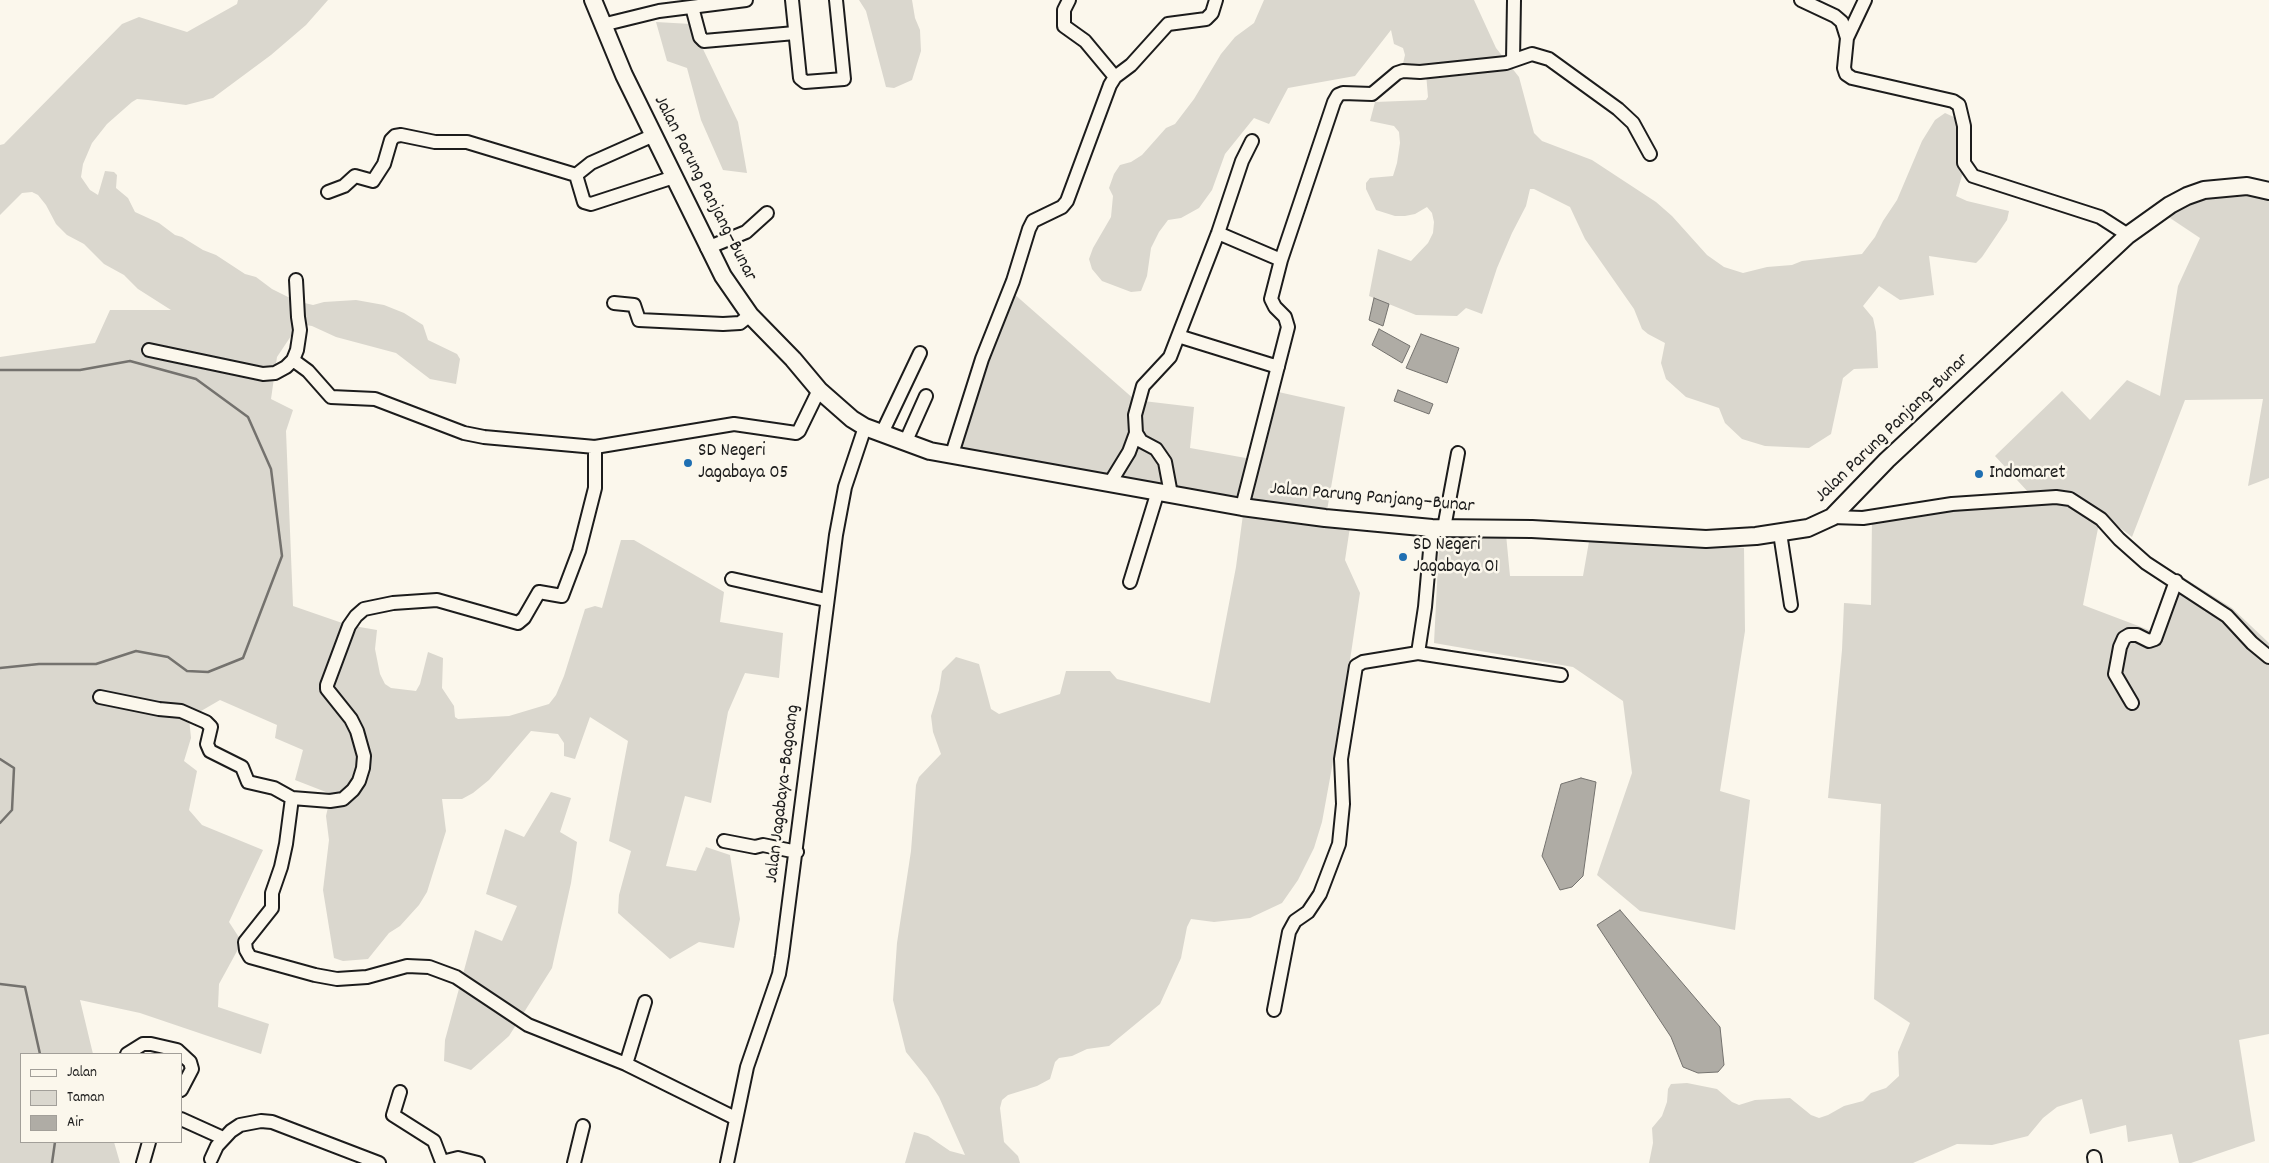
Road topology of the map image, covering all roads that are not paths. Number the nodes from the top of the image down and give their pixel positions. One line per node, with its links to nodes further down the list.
1 (593, 0): 12 (main road, Jalan Parung Panjang–Bunar)
2 (746, 0): 11 (street)
3 (792, 0): 13 (street)
4 (836, 0): 13 (street)
5 (1069, 0): 16 (street)
6 (1216, 0): 16 (street)
7 (1514, 0): 15 (street)
8 (1801, 0): 14 (street)
9 (1865, 0): 14 (street)
10 (658, 6): 11 (street); 12 (street)
11 (692, 7): 13 (street)
12 (602, 25): 17 (main road, Jalan Parung Panjang–Bunar)
13 (795, 34)
14 (1847, 38): 26 (street)
15 (1513, 60): 19 (street); 28 (street)
16 (1115, 77): 45 (street)
17 (654, 135): 20 (street); 21 (main road, Jalan Parung Panjang–Bunar)
18 (1252, 141): 25 (street)
19 (1650, 154)
20 (576, 175): 21 (street); 23 (street)
21 (674, 177): 27 (main road, Jalan Parung Panjang–Bunar)
22 (2269, 191): 26 (main road, Jalan Parung Panjang–Bunar)
23 (328, 192)
24 (767, 213): 27 (street)
25 (1218, 233): 28 (street); 32 (street)
26 (2128, 235): 49 (main road, Jalan Parung Panjang–Bunar)
27 (708, 248): 31 (main road, Jalan Parung Panjang–Bunar)
28 (1280, 260): 36 (street)
29 (296, 280): 35 (street)
30 (614, 303): 31 (street)
31 (750, 315): 37 (main road, Jalan Parung Panjang–Bunar)
32 (1178, 336): 36 (street); 41 (street)
33 (148, 350): 35 (street)
34 (920, 353): 40 (street)
35 (293, 360): 43 (street)
36 (1278, 367): 48 (street)
37 (819, 390): 39 (main road, Jalan Parung Panjang–Bunar); 43 (street)
38 (926, 396): 42 (street)
39 (865, 426): 40 (main road, Jalan Parung Panjang–Bunar); 55 (street, Jalan Jagabaya–Bagoang)
40 (882, 433): 42 (main road, Jalan Parung Panjang–Bunar)
41 (1136, 434): 46 (street); 47 (street)
42 (905, 443): 45 (main road, Jalan Parung Panjang–Bunar)
43 (596, 447): 62 (street)
44 (1458, 453): 50 (street)
45 (952, 454): 46 (main road, Jalan Parung Panjang–Bunar)
46 (1110, 483): 47 (main road, Jalan Parung Panjang–Bunar)
47 (1165, 492): 48 (main road, Jalan Parung Panjang–Bunar); 54 (street)
48 (1242, 507): 50 (main road, Jalan Parung Panjang–Bunar)
49 (1832, 517): 51 (main road, Jalan Parung Panjang–Bunar); 53 (street)
50 (1438, 528): 51 (main road, Jalan Parung Panjang–Bunar); 57 (street)
51 (1780, 533): 56 (street)
52 (732, 579): 55 (street)
53 (2176, 581): 58 (street); 61 (street)
54 (1130, 582)
55 (826, 600): 64 (street, Jalan Jagabaya–Bagoang)
56 (1791, 605)
57 (1418, 653): 59 (street); 66 (street)
58 (2269, 657)
59 (1561, 675)
60 (100, 697): 62 (street)
61 (2132, 704)
62 (292, 798): 70 (street)
63 (724, 842): 64 (street)
64 (797, 852): 74 (street, Jalan Jagabaya–Bagoang)
65 (645, 1002): 70 (street)
66 (1274, 1010)
67 (129, 1053): 68 (street)
68 (180, 1053)
69 (182, 1055): 71 (street)
70 (626, 1064): 74 (street)
71 (182, 1088)
72 (400, 1092): 79 (street)
73 (182, 1118): 76 (street)
74 (735, 1118): 84 (street, Jalan Jagabaya–Bagoang)
75 (583, 1126): 83 (street)
76 (223, 1138): 78 (street); 81 (street)
77 (149, 1143): 80 (street)
78 (211, 1159)
79 (441, 1162): 82 (street)
80 (144, 1163)
81 (379, 1163)
82 (478, 1163)
83 (574, 1163)
84 (727, 1163)

